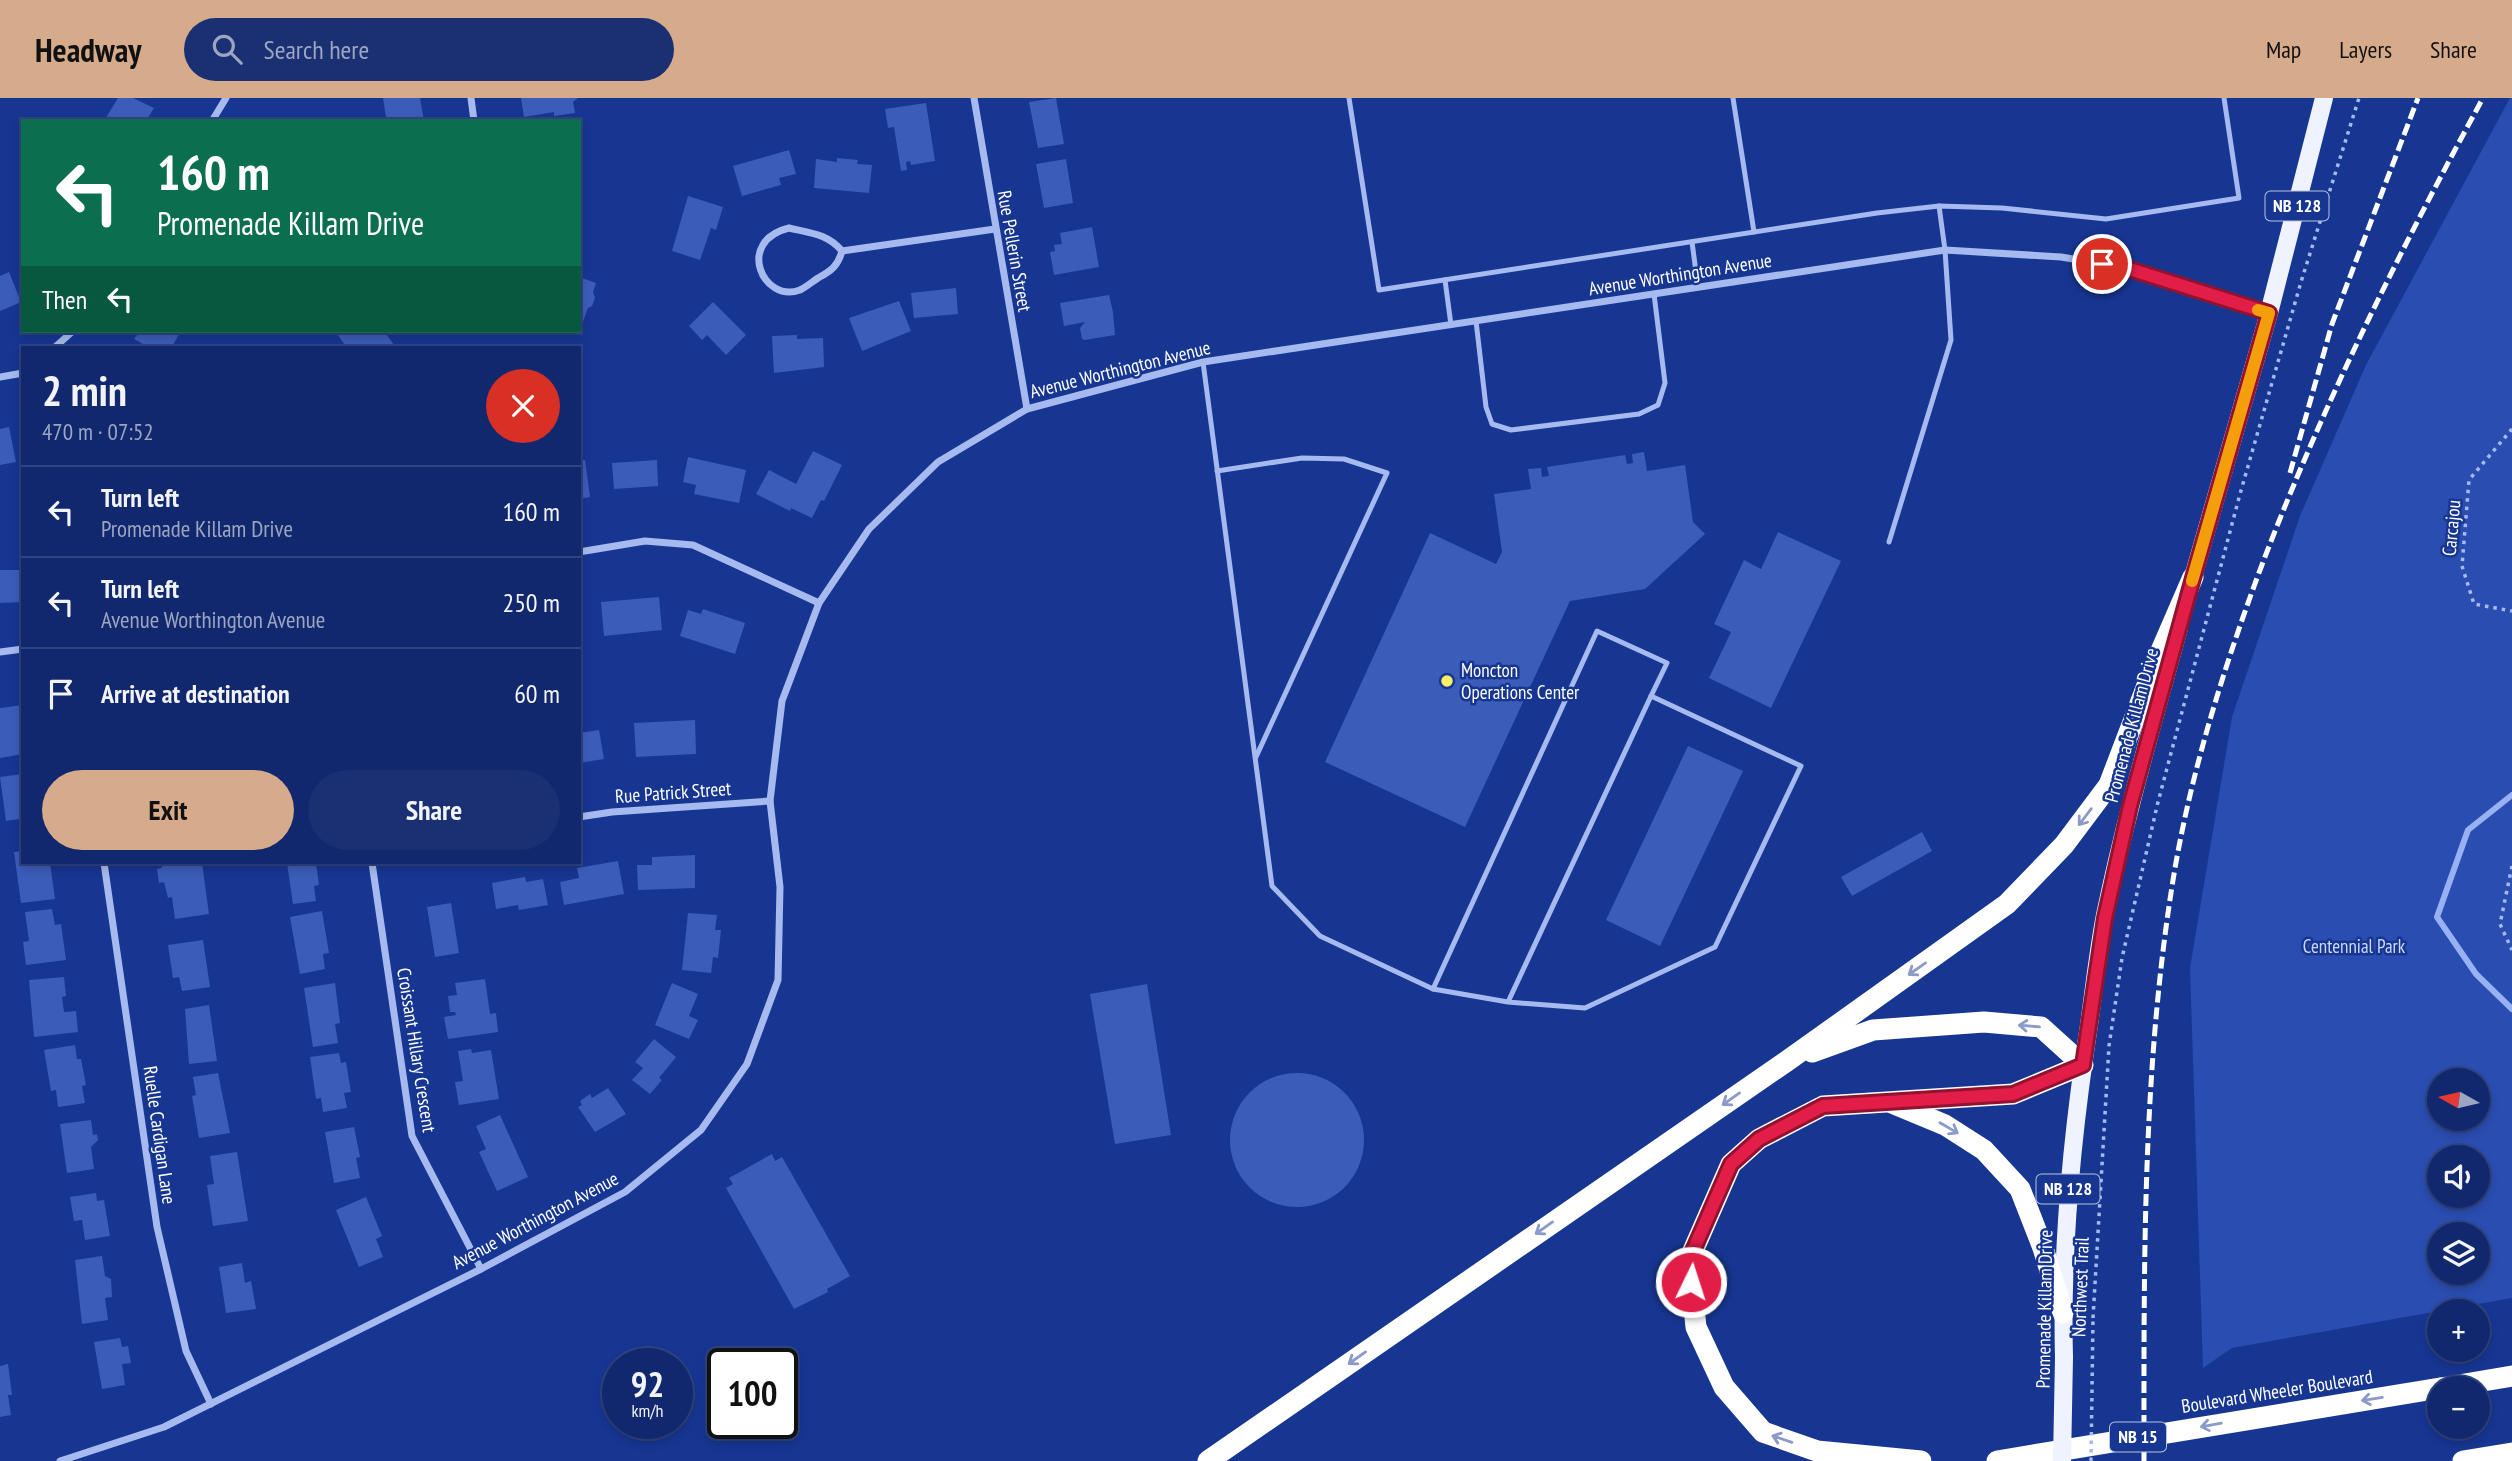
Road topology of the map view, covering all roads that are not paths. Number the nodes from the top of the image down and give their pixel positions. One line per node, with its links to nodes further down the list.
1 (226, 98): 8 (street)
2 (471, 98): 9 (street)
3 (974, 98): 11 (street, Rue Pellerin Street)
4 (1349, 98): 16 (lane)
5 (1733, 98): 12 (lane)
6 (2224, 98): 10 (lane)
7 (2324, 98): 19 (main road, Promenade Killam Drive / NB 128)
8 (213, 119)
9 (474, 119)
10 (1939, 206): 12 (lane); 14 (lane)
11 (995, 229): 15 (street); 27 (street, Rue Pellerin Street)
12 (1754, 232): 13 (lane)
13 (1692, 242): 16 (lane); 17 (lane)
14 (1945, 250): 17 (street, Avenue Worthington Avenue); 19 (street, Avenue Worthington Avenue); 29 (lane)
15 (842, 251): 15 (street)
16 (1445, 280): 21 (lane)
17 (1698, 287): 18 (street, Avenue Worthington Avenue)
18 (1654, 294): 20 (street, Avenue Worthington Avenue); 20 (lane)
19 (2269, 313): 31 (main road, Promenade Killam Drive / NB 128)
20 (1476, 321): 21 (street, Avenue Worthington Avenue)
21 (1451, 325): 24 (street, Avenue Worthington Avenue)
22 (71, 333): 23 (street)
23 (56, 346)
24 (1203, 362): 27 (street, Avenue Worthington Avenue); 28 (lane)
25 (21, 373): 26 (street)
26 (0, 377)
27 (1027, 409): 32 (street, Avenue Worthington Avenue)
28 (1217, 471): 36 (lane); 36 (lane)
29 (1889, 542)
30 (581, 552): 32 (street)
31 (2193, 578): 43 (highway, one-way to 43); 44 (main road, Promenade Killam Drive / NB 128)
32 (819, 603): 37 (street, Avenue Worthington Avenue)
33 (21, 649): 34 (street)
34 (0, 652)
35 (1651, 696): 41 (lane); 42 (lane); 42 (lane)
36 (1255, 760): 41 (lane)
37 (770, 800): 38 (street, Rue Patrick Street); 46 (street, Avenue Worthington Avenue)
38 (581, 817)
39 (104, 864): 51 (street, Ruelle Cardigan Lane)
40 (372, 864): 46 (street, Croissant Hillary Crescent)
41 (1433, 989): 42 (lane)
42 (1507, 1002)
43 (1787, 1061): 44 (highway, one-way to 43); 54 (highway, one-way to 54)
44 (2083, 1065): 45 (highway); 47 (main road, Promenade Killam Drive / NB 128)
45 (1886, 1101): 47 (highway, one-way to 47); 55 (highway, one-way to 45)
46 (481, 1269): 51 (street, Avenue Worthington Avenue)
47 (2063, 1313): 57 (main road, Promenade Killam Drive / NB 128, bridge)
48 (2512, 1376): 49 (highway, Boulevard Wheeler Boulevard / NB 15)
49 (2490, 1380)
50 (2427, 1390): 56 (highway, Boulevard Wheeler Boulevard / NB 15, one-way to 56)
51 (211, 1404): 53 (street, Avenue Worthington Avenue)
52 (2512, 1453): 58 (highway)
53 (60, 1461)
54 (1208, 1461)
55 (1922, 1461)
56 (1997, 1461)
57 (2062, 1461)
58 (2463, 1461)

